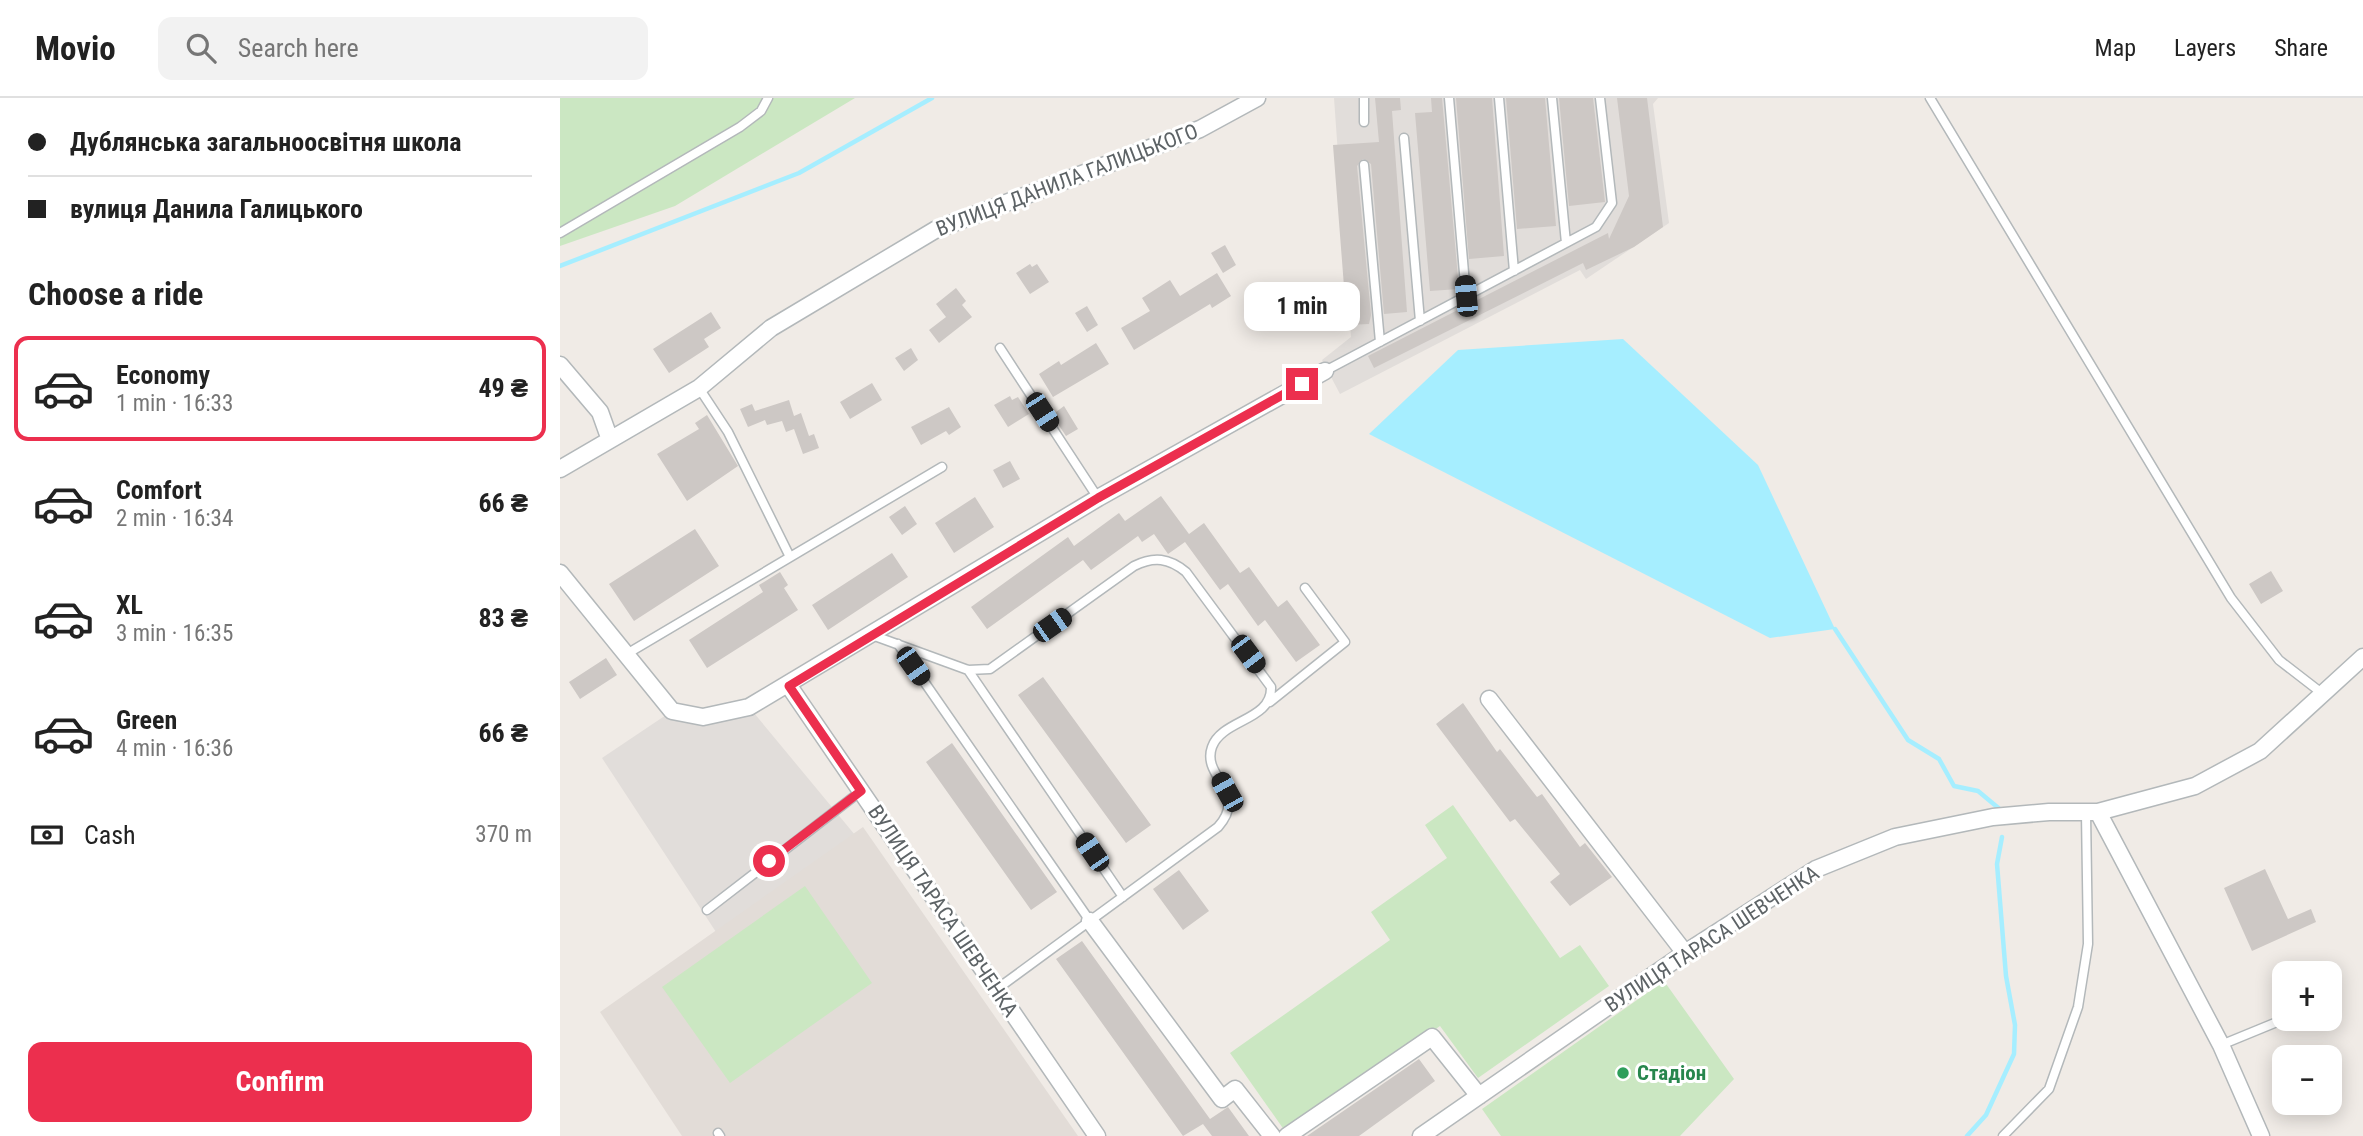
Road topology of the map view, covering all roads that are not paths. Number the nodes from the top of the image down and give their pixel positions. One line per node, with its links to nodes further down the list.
1 (768, 98): 12 (lane)
2 (1257, 98): 21 (street, ВУЛИЦЯ ДАНИЛА ГАЛИЦЬКОГО)
3 (1364, 98): 9 (lane)
4 (1450, 98): 15 (lane)
5 (1499, 98): 14 (lane)
6 (1552, 98): 13 (lane)
7 (1600, 98): 13 (lane)
8 (1930, 98): 35 (lane)
9 (1364, 122)
10 (1404, 138): 16 (lane)
11 (1364, 165): 17 (lane)
12 (560, 233)
13 (1566, 243): 14 (lane)
14 (1514, 271): 15 (lane)
15 (1466, 296): 16 (lane)
16 (1420, 321): 17 (lane)
17 (1380, 342): 20 (lane)
18 (1000, 348): 25 (lane)
19 (560, 365): 22 (street)
20 (1325, 371): 25 (street)
21 (699, 388): 22 (street, ВУЛИЦЯ ДАНИЛА ГАЛИЦЬКОГО); 26 (lane)
22 (610, 440): 24 (street, ВУЛИЦЯ ДАНИЛА ГАЛИЦЬКОГО)
23 (942, 467): 26 (lane)
24 (560, 468)
25 (1098, 498): 29 (street)
26 (790, 557): 31 (lane)
27 (560, 573): 31 (street)
28 (1305, 588): 37 (lane)
29 (872, 635): 30 (lane); 34 (street)
30 (898, 644): 33 (lane); 42 (lane)
31 (625, 654): 34 (street)
32 (2363, 657): 35 (street, ВУЛИЦЯ ТАРАСА ШЕВЧЕНКА)
33 (968, 670): 37 (lane); 40 (lane)
34 (789, 686): 38 (street, ВУЛИЦЯ ТАРАСА ШЕВЧЕНКА)
35 (2323, 694): 39 (street, ВУЛИЦЯ ТАРАСА ШЕВЧЕНКА)
36 (1489, 699): 43 (street)
37 (1265, 706): 40 (lane)
38 (861, 791): 41 (lane); 44 (street, ВУЛИЦЯ ТАРАСА ШЕВЧЕНКА)
39 (2092, 813): 43 (street, ВУЛИЦЯ ТАРАСА ШЕВЧЕНКА); 46 (street); 52 (lane)
40 (1123, 897): 42 (lane)
41 (707, 910)
42 (1090, 921): 44 (lane); 49 (street)
43 (1685, 953): 47 (street, ВУЛИЦЯ ТАРАСА ШЕВЧЕНКА)
44 (997, 989): 48 (street, ВУЛИЦЯ ТАРАСА ШЕВЧЕНКА)
45 (2272, 1023): 46 (lane)
46 (2221, 1045): 53 (street)
47 (1479, 1096): 50 (street); 51 (street, ВУЛИЦЯ ТАРАСА ШЕВЧЕНКА)
48 (1097, 1136)
49 (1272, 1136)
50 (1287, 1136)
51 (1421, 1136)
52 (2003, 1136)
53 (2261, 1136)

